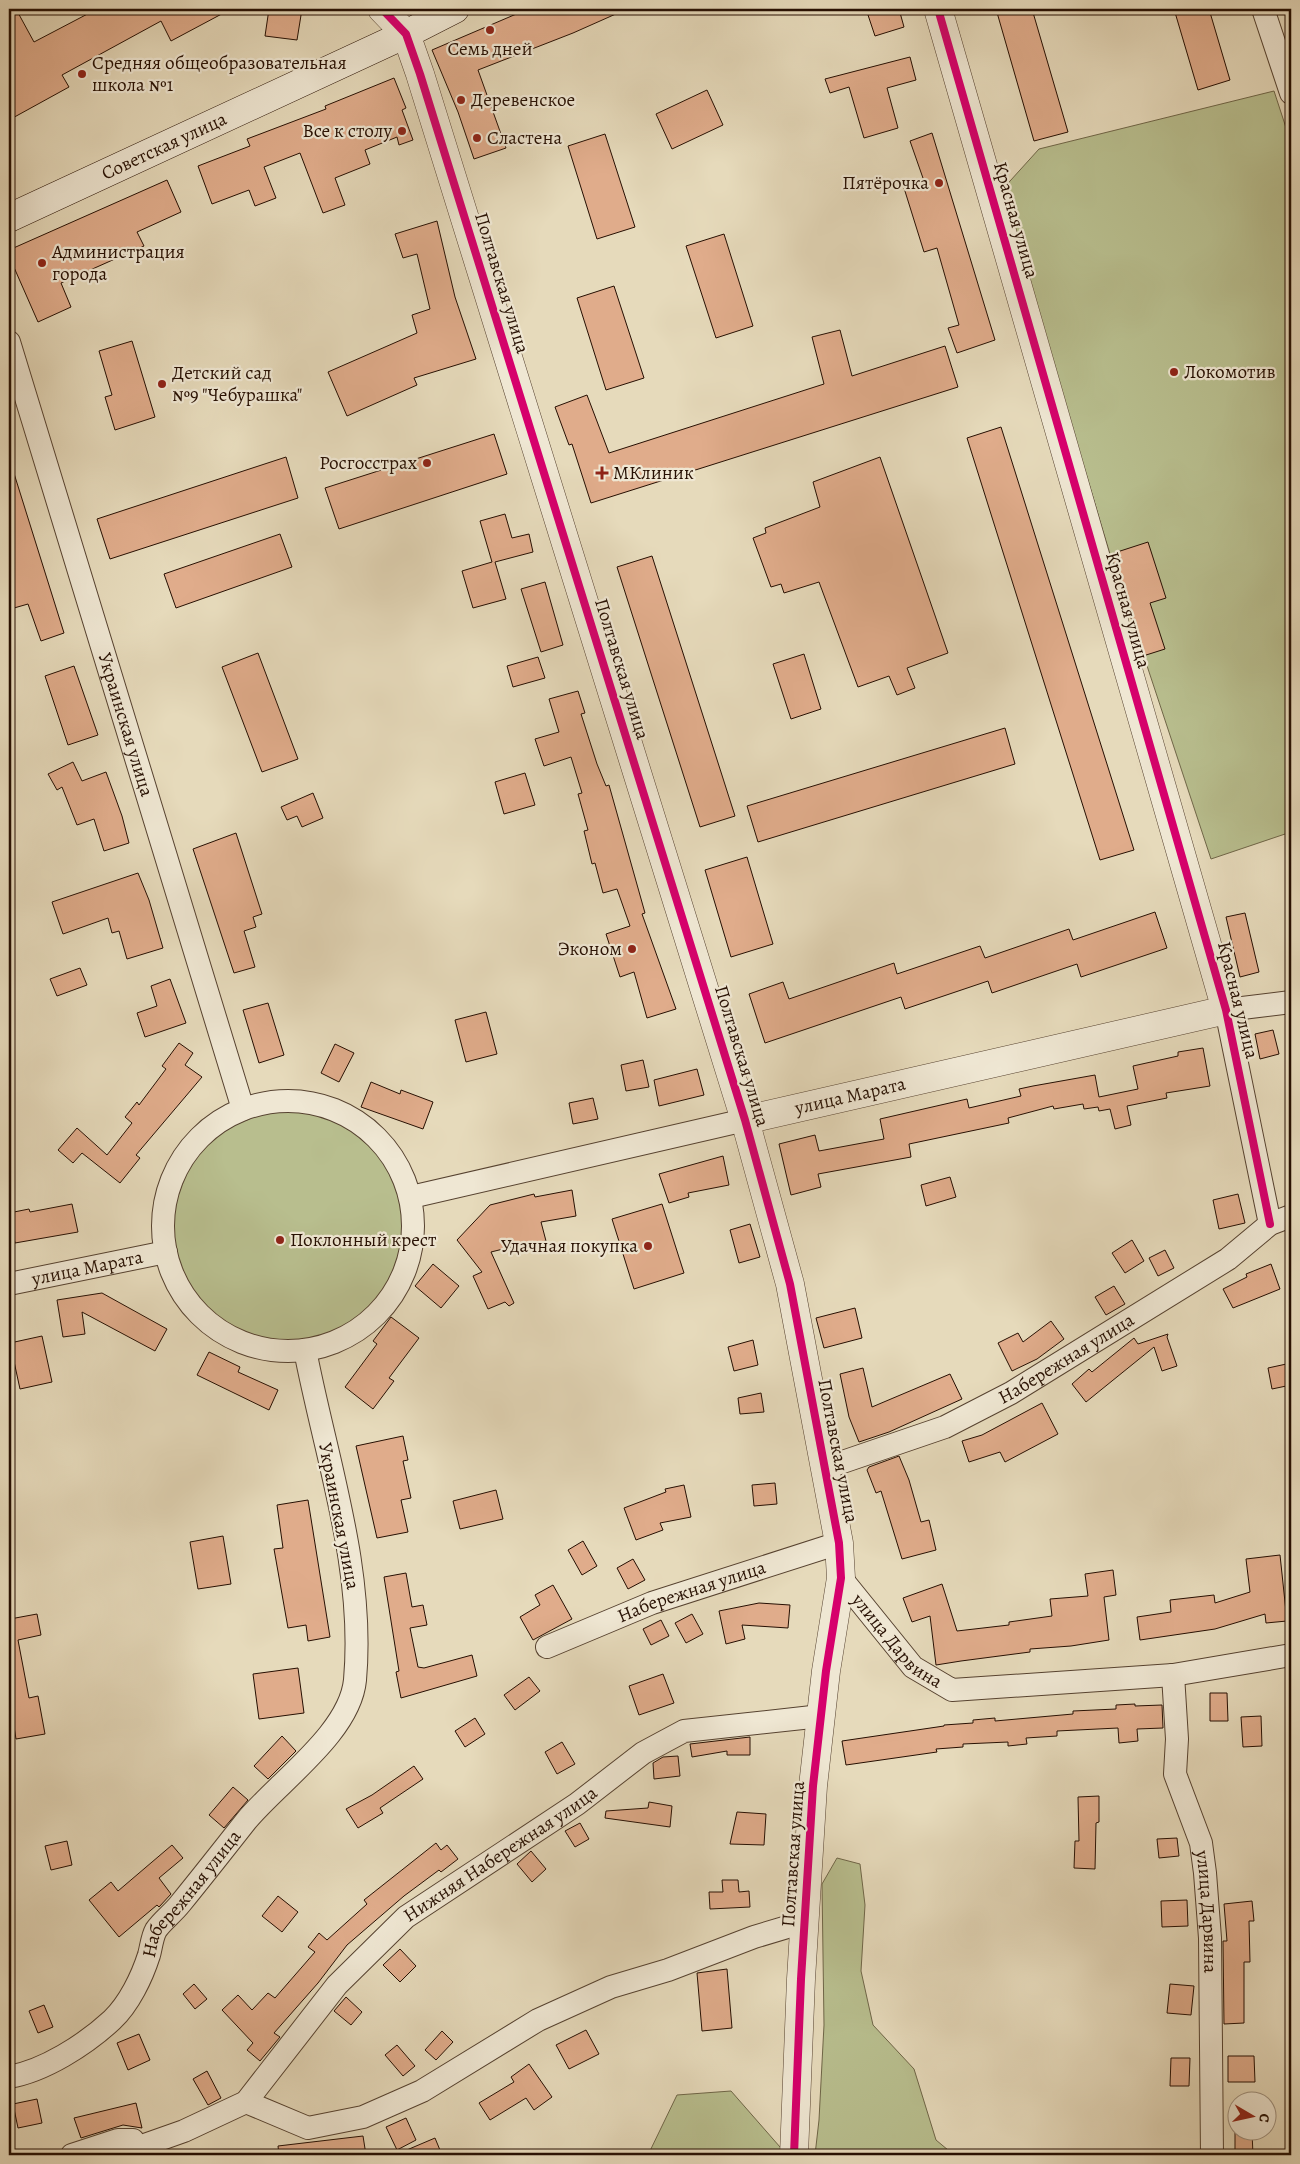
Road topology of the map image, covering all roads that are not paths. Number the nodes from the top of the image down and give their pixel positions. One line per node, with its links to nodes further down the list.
1 (382, 9): 5 (street, Полтавская улица)
2 (455, 9): 5 (street, Советская улица)
3 (938, 9): 10 (street, Красная улица)
4 (1263, 9): 6 (street)
5 (406, 34): 7 (street, Советская улица); 12 (street, Полтавская улица)
6 (1291, 92)
7 (9, 218)
8 (9, 342): 11 (street, Украинская улица)
9 (1291, 1002): 10 (street, улица Марата)
10 (1226, 1010): 12 (street, улица Марата); 15 (street, Красная улица)
11 (243, 1108): 13 (street, улица Марата); 16 (street, улица Марата)
12 (745, 1120): 13 (street, улица Марата); 19 (street, Полтавская улица)
13 (411, 1197): 18 (street, улица Марата)
14 (1291, 1216): 15 (street, Набережная улица)
15 (1270, 1224): 19 (street, Набережная улица)
16 (166, 1252): 17 (street, улица Марата); 18 (street, улица Марата)
17 (9, 1284)
18 (305, 1350): 25 (street, Украинская улица)
19 (825, 1468): 20 (street, Полтавская улица)
20 (839, 1543): 21 (street, Полтавская улица); 22 (street, Набережная улица)
21 (841, 1578): 24 (street, улица Дарвина); 26 (street, Полтавская улица)
22 (547, 1647)
23 (1291, 1655): 24 (street, улица Дарвина)
24 (1173, 1675): 34 (street, улица Дарвина)
25 (354, 1682): 28 (street, Набережная улица)
26 (821, 1716): 27 (street, Полтавская улица); 29 (street, Нижняя Набережная улица)
27 (804, 1922): 29 (street); 33 (street, Полтавская улица)
28 (9, 2077)
29 (246, 2102): 30 (street, Нижняя Набережная улица)
30 (159, 2140): 31 (street, Нижняя Набережная улица); 32 (street, Нижняя Набережная улица)
31 (72, 2155)
32 (116, 2155)
33 (794, 2155)
34 (1212, 2155)

